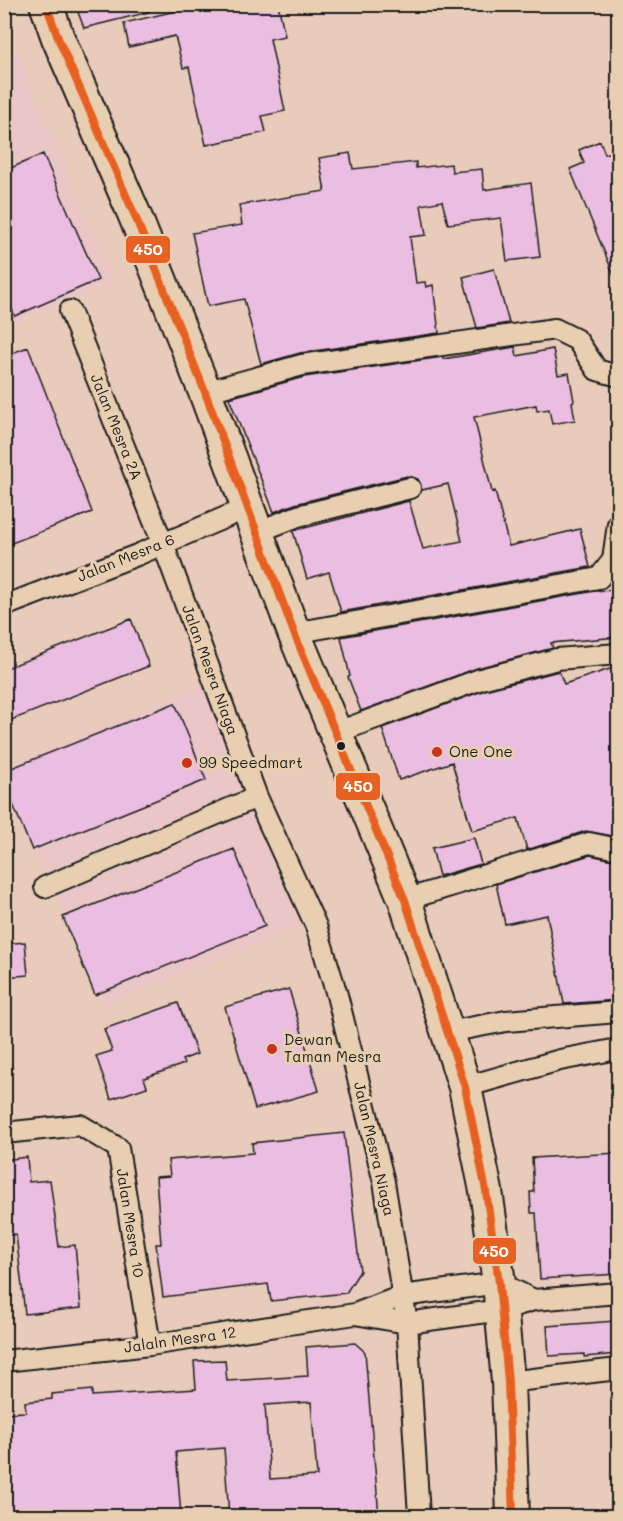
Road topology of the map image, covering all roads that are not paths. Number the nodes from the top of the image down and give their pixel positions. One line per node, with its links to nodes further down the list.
1 (46, 4): 4 (main road)
2 (70, 311): 8 (street, Jalan Mesra 2A)
3 (618, 376): 4 (street)
4 (205, 392): 6 (main road)
5 (410, 488): 6 (street, Jalan Mesra 6)
6 (252, 520): 8 (street, Jalan Mesra 6); 10 (main road)
7 (618, 524): 10 (street)
8 (163, 544): 9 (street, Jalan Mesra 6); 13 (street, Jalan Mesra Niaga)
9 (4, 606)
10 (294, 633): 12 (main road)
11 (618, 654): 12 (street)
12 (335, 733): 16 (main road)
13 (257, 797): 15 (street); 23 (street, Jalan Mesra Niaga)
14 (618, 849): 16 (street)
15 (45, 887)
16 (405, 900): 18 (main road)
17 (618, 1012): 18 (street)
18 (447, 1032): 20 (main road)
19 (618, 1049): 20 (street)
20 (465, 1087): 24 (main road)
21 (4, 1133): 27 (street, Jalan Mesra 10)
22 (618, 1293): 24 (street)
23 (402, 1296): 24 (street); 25 (street); 26 (street, Jalan Mesra Niaga)
24 (500, 1297): 26 (street); 30 (main road)
25 (355, 1314): 26 (street); 27 (street, Jalaln Mesra 12)
26 (406, 1323): 31 (street, Jalan Mesra Niaga)
27 (150, 1345): 28 (street, Jalaln Mesra 12)
28 (4, 1361)
29 (618, 1369): 30 (street)
30 (508, 1382): 32 (main road)
31 (419, 1516)
32 (513, 1516)

